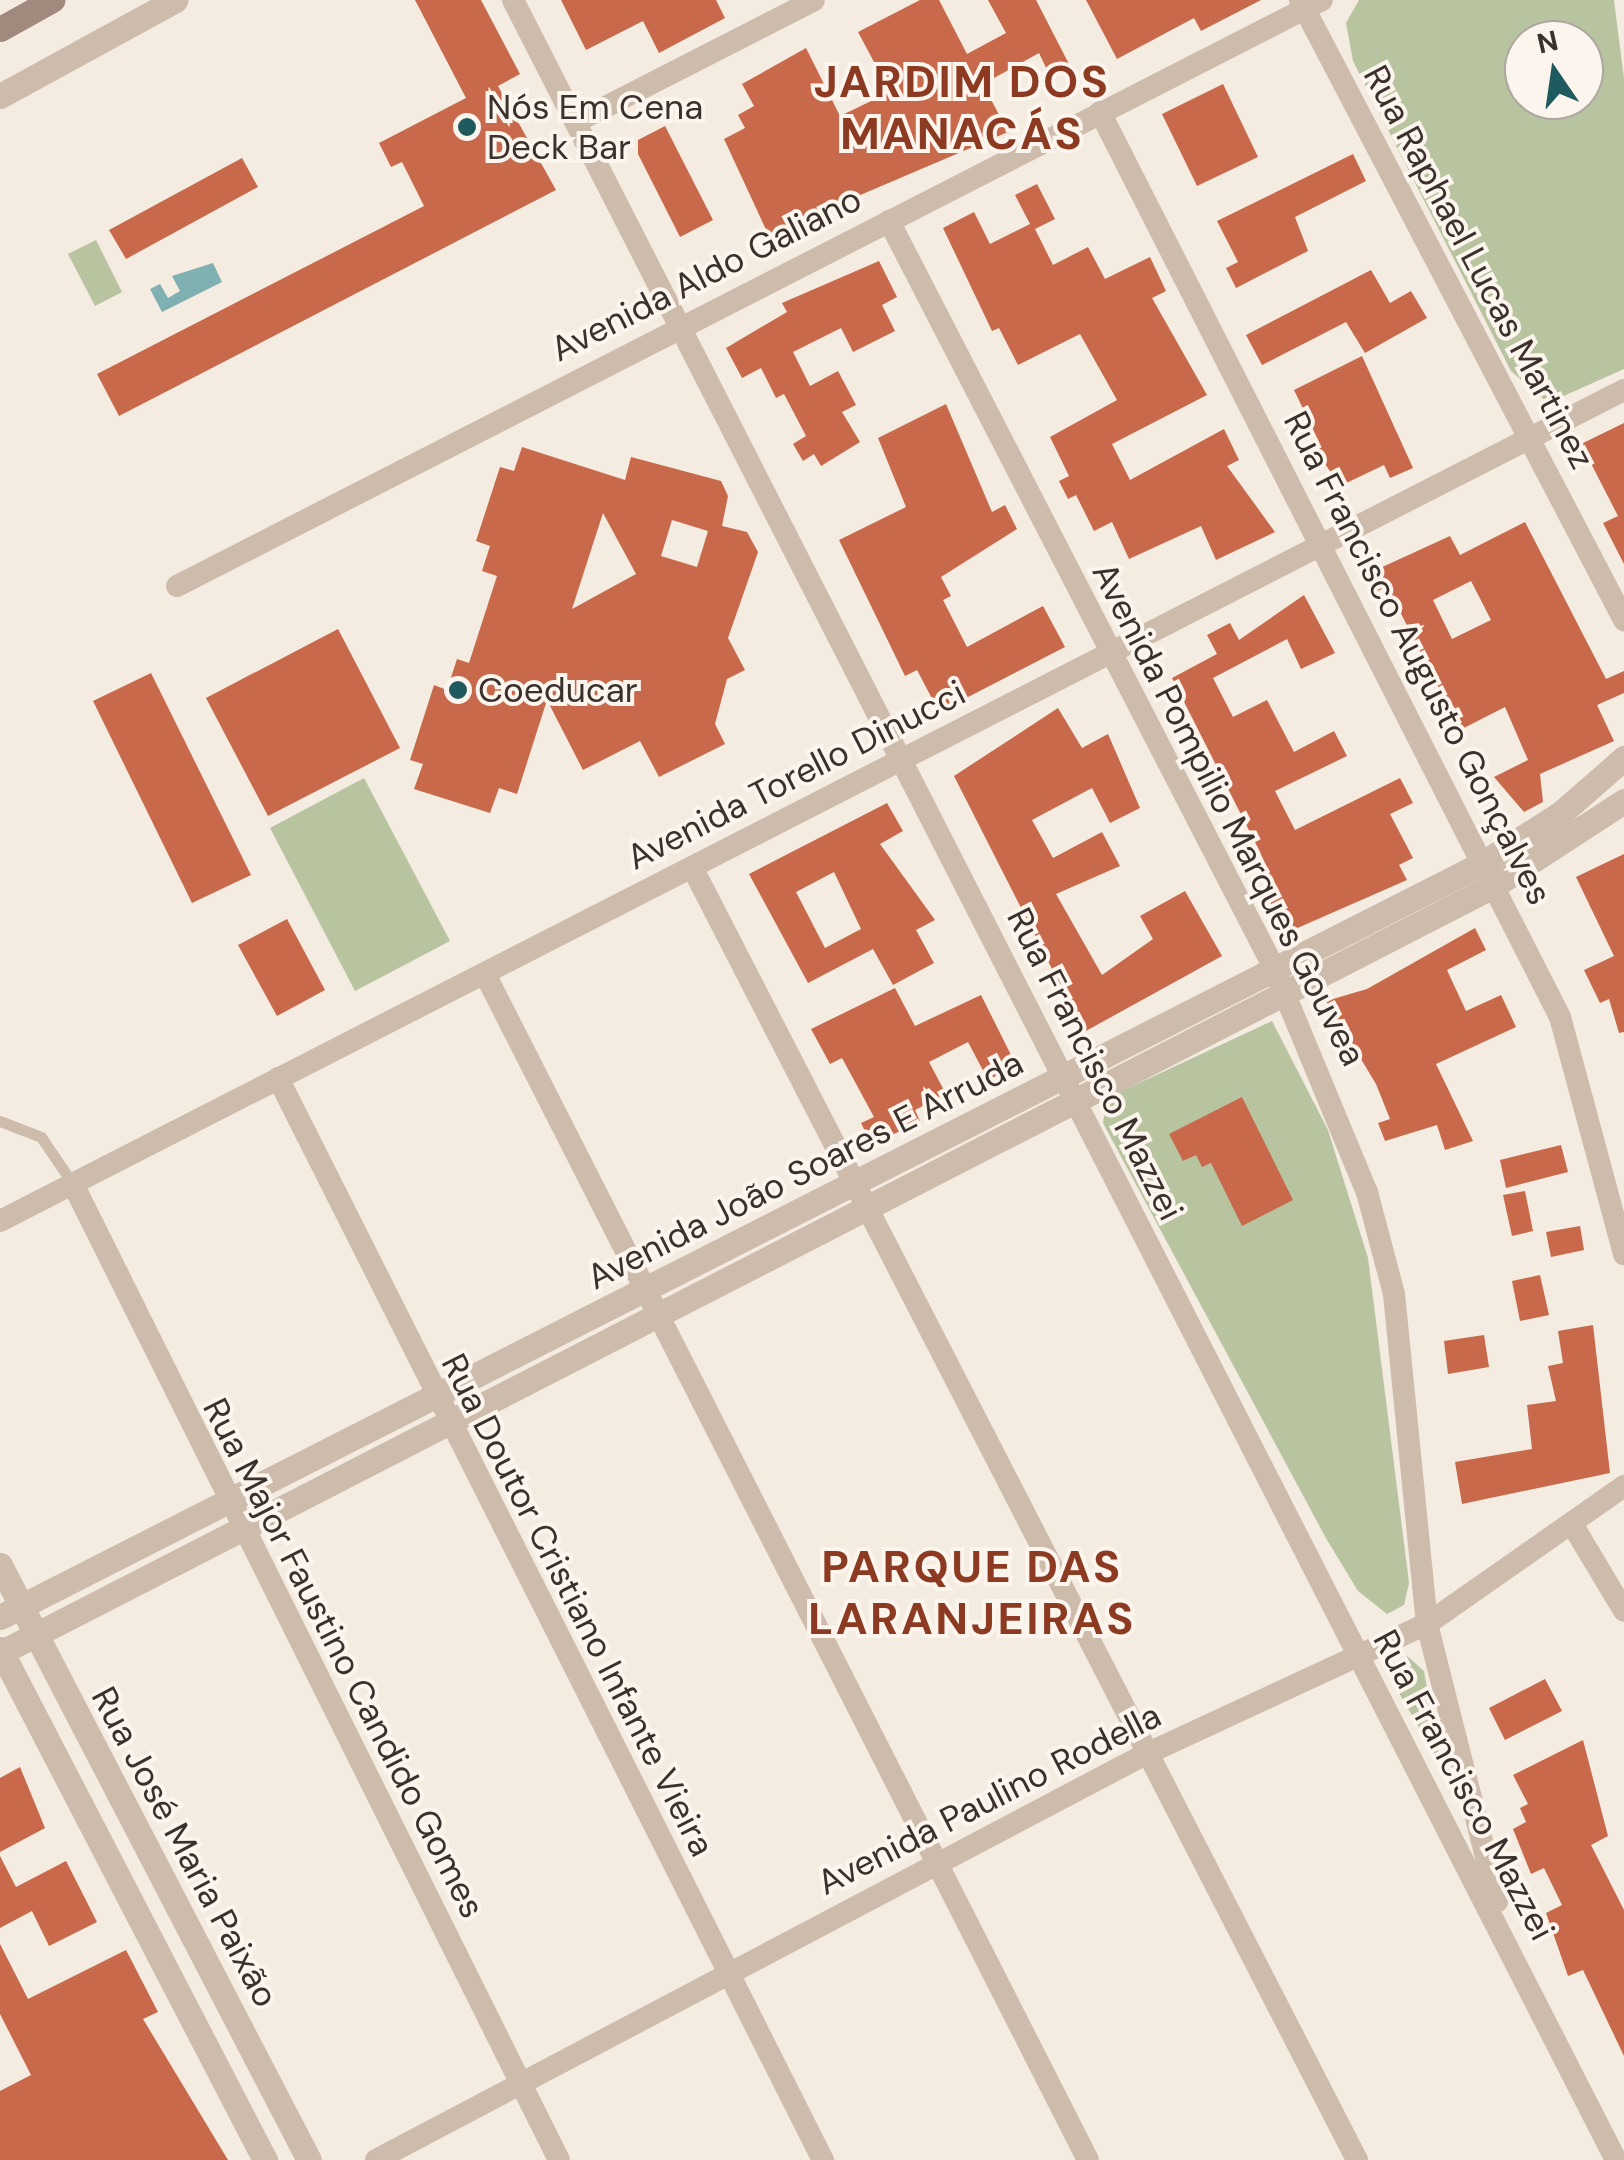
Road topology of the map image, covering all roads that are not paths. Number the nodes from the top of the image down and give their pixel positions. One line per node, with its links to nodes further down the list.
1 (52, 0): 6 (main road)
2 (176, 0): 7 (street)
3 (512, 0): 9 (street, Rua Francisco Mazzei)
4 (814, 0): 9 (street)
5 (1309, 3): 8 (street, Avenida Aldo Galiano); 13 (street, Rua Raphael Lucas Martinez)
6 (0, 29)
7 (0, 96)
8 (1100, 112): 10 (street, Avenida Aldo Galiano); 14 (street, Rua Francisco Augusto Gonçalves)
9 (576, 122): 11 (street, Rua Francisco Mazzei)
10 (890, 220): 11 (street, Avenida Aldo Galiano); 17 (street, Avenida Pompilio Marques Gouvea)
11 (680, 326): 15 (street, Avenida Aldo Galiano); 19 (street, Rua Francisco Mazzei)
12 (1624, 390): 13 (street, Avenida Torello Dinucci)
13 (1529, 438): 14 (street, Avenida Torello Dinucci); 16 (street, Rua Raphael Lucas Martinez)
14 (1322, 546): 17 (street, Avenida Torello Dinucci); 22 (street, Rua Francisco Augusto Gonçalves)
15 (177, 586)
16 (1624, 620)
17 (1110, 653): 19 (street, Avenida Torello Dinucci); 23 (street, Avenida Pompilio Marques Gouvea)
18 (1624, 758): 22 (street, Avenida João Soares E Arruda)
19 (901, 762): 21 (street, Avenida Torello Dinucci); 27 (street, Rua Francisco Mazzei)
20 (1624, 801): 22 (street, Avenida João Soares E Arruda)
21 (692, 867): 24 (street, Avenida Torello Dinucci); 30 (street)
22 (1489, 874): 23 (street, Avenida João Soares E Arruda); 25 (street, Avenida João Soares E Arruda); 33 (street, Rua Francisco Augusto Gonçalves)
23 (1274, 968): 25 (street, Avenida Pompilio Marques Gouvea); 27 (street, Avenida João Soares E Arruda)
24 (486, 974): 26 (street, Avenida Torello Dinucci); 34 (street)
25 (1286, 993): 27 (street, Avenida João Soares E Arruda); 45 (street, Avenida Pompilio Marques Gouvea)
26 (278, 1078): 29 (street, Avenida Torello Dinucci); 36 (street, Rua Doutor Cristiano Infante Vieira)
27 (1069, 1090): 30 (street, Avenida João Soares E Arruda); 31 (street, Avenida João Soares E Arruda); 48 (street, Rua Francisco Mazzei)
28 (0, 1122): 29 (lane)
29 (73, 1184): 32 (street, Avenida Torello Dinucci); 39 (street, Rua Major Faustino Candido Gomes)
30 (856, 1184): 31 (street); 34 (street, Avenida João Soares E Arruda)
31 (869, 1209): 35 (street, Avenida João Soares E Arruda); 49 (street)
32 (0, 1221)
33 (1624, 1255)
34 (642, 1292): 35 (street); 36 (street, Avenida João Soares E Arruda)
35 (657, 1319): 37 (street, Avenida João Soares E Arruda); 50 (street)
36 (436, 1400): 37 (street, Rua Doutor Cristiano Infante Vieira); 39 (street, Avenida João Soares E Arruda)
37 (450, 1425): 41 (street, Avenida João Soares E Arruda); 52 (street, Rua Doutor Cristiano Infante Vieira)
38 (1624, 1486): 40 (street, Avenida Paulino Rodella)
39 (226, 1507): 41 (street, Rua Major Faustino Candido Gomes); 44 (street, Avenida João Soares E Arruda)
40 (1572, 1524): 43 (street); 45 (street, Avenida Paulino Rodella)
41 (240, 1534): 46 (street, Avenida João Soares E Arruda); 53 (street, Rua Major Faustino Candido Gomes)
42 (0, 1565): 44 (street, Rua José Maria Paixão)
43 (1624, 1611)
44 (11, 1612): 46 (street, Rua José Maria Paixão)
45 (1427, 1624): 48 (street, Avenida Paulino Rodella); 51 (street, Avenida Pompilio Marques Gouvea)
46 (35, 1636): 47 (street, Avenida João Soares E Arruda); 55 (street, Rua José Maria Paixão)
47 (0, 1651): 54 (street, Rua José Maria Paixão)
48 (1358, 1660): 49 (street, Avenida Paulino Rodella); 51 (street, Rua Francisco Mazzei)
49 (1142, 1756): 50 (street, Avenida Paulino Rodella); 60 (street)
50 (931, 1865): 52 (street, Avenida Paulino Rodella); 59 (street)
51 (1506, 1940): 61 (street, Rua Francisco Mazzei)
52 (725, 1976): 53 (street, Avenida Paulino Rodella); 58 (street, Rua Doutor Cristiano Infante Vieira)
53 (519, 2085): 56 (street, Avenida Paulino Rodella); 57 (street, Rua Major Faustino Candido Gomes)
54 (265, 2160)
55 (309, 2160)
56 (376, 2160)
57 (559, 2160)
58 (823, 2160)
59 (1088, 2160)
60 (1357, 2160)
61 (1616, 2160)

